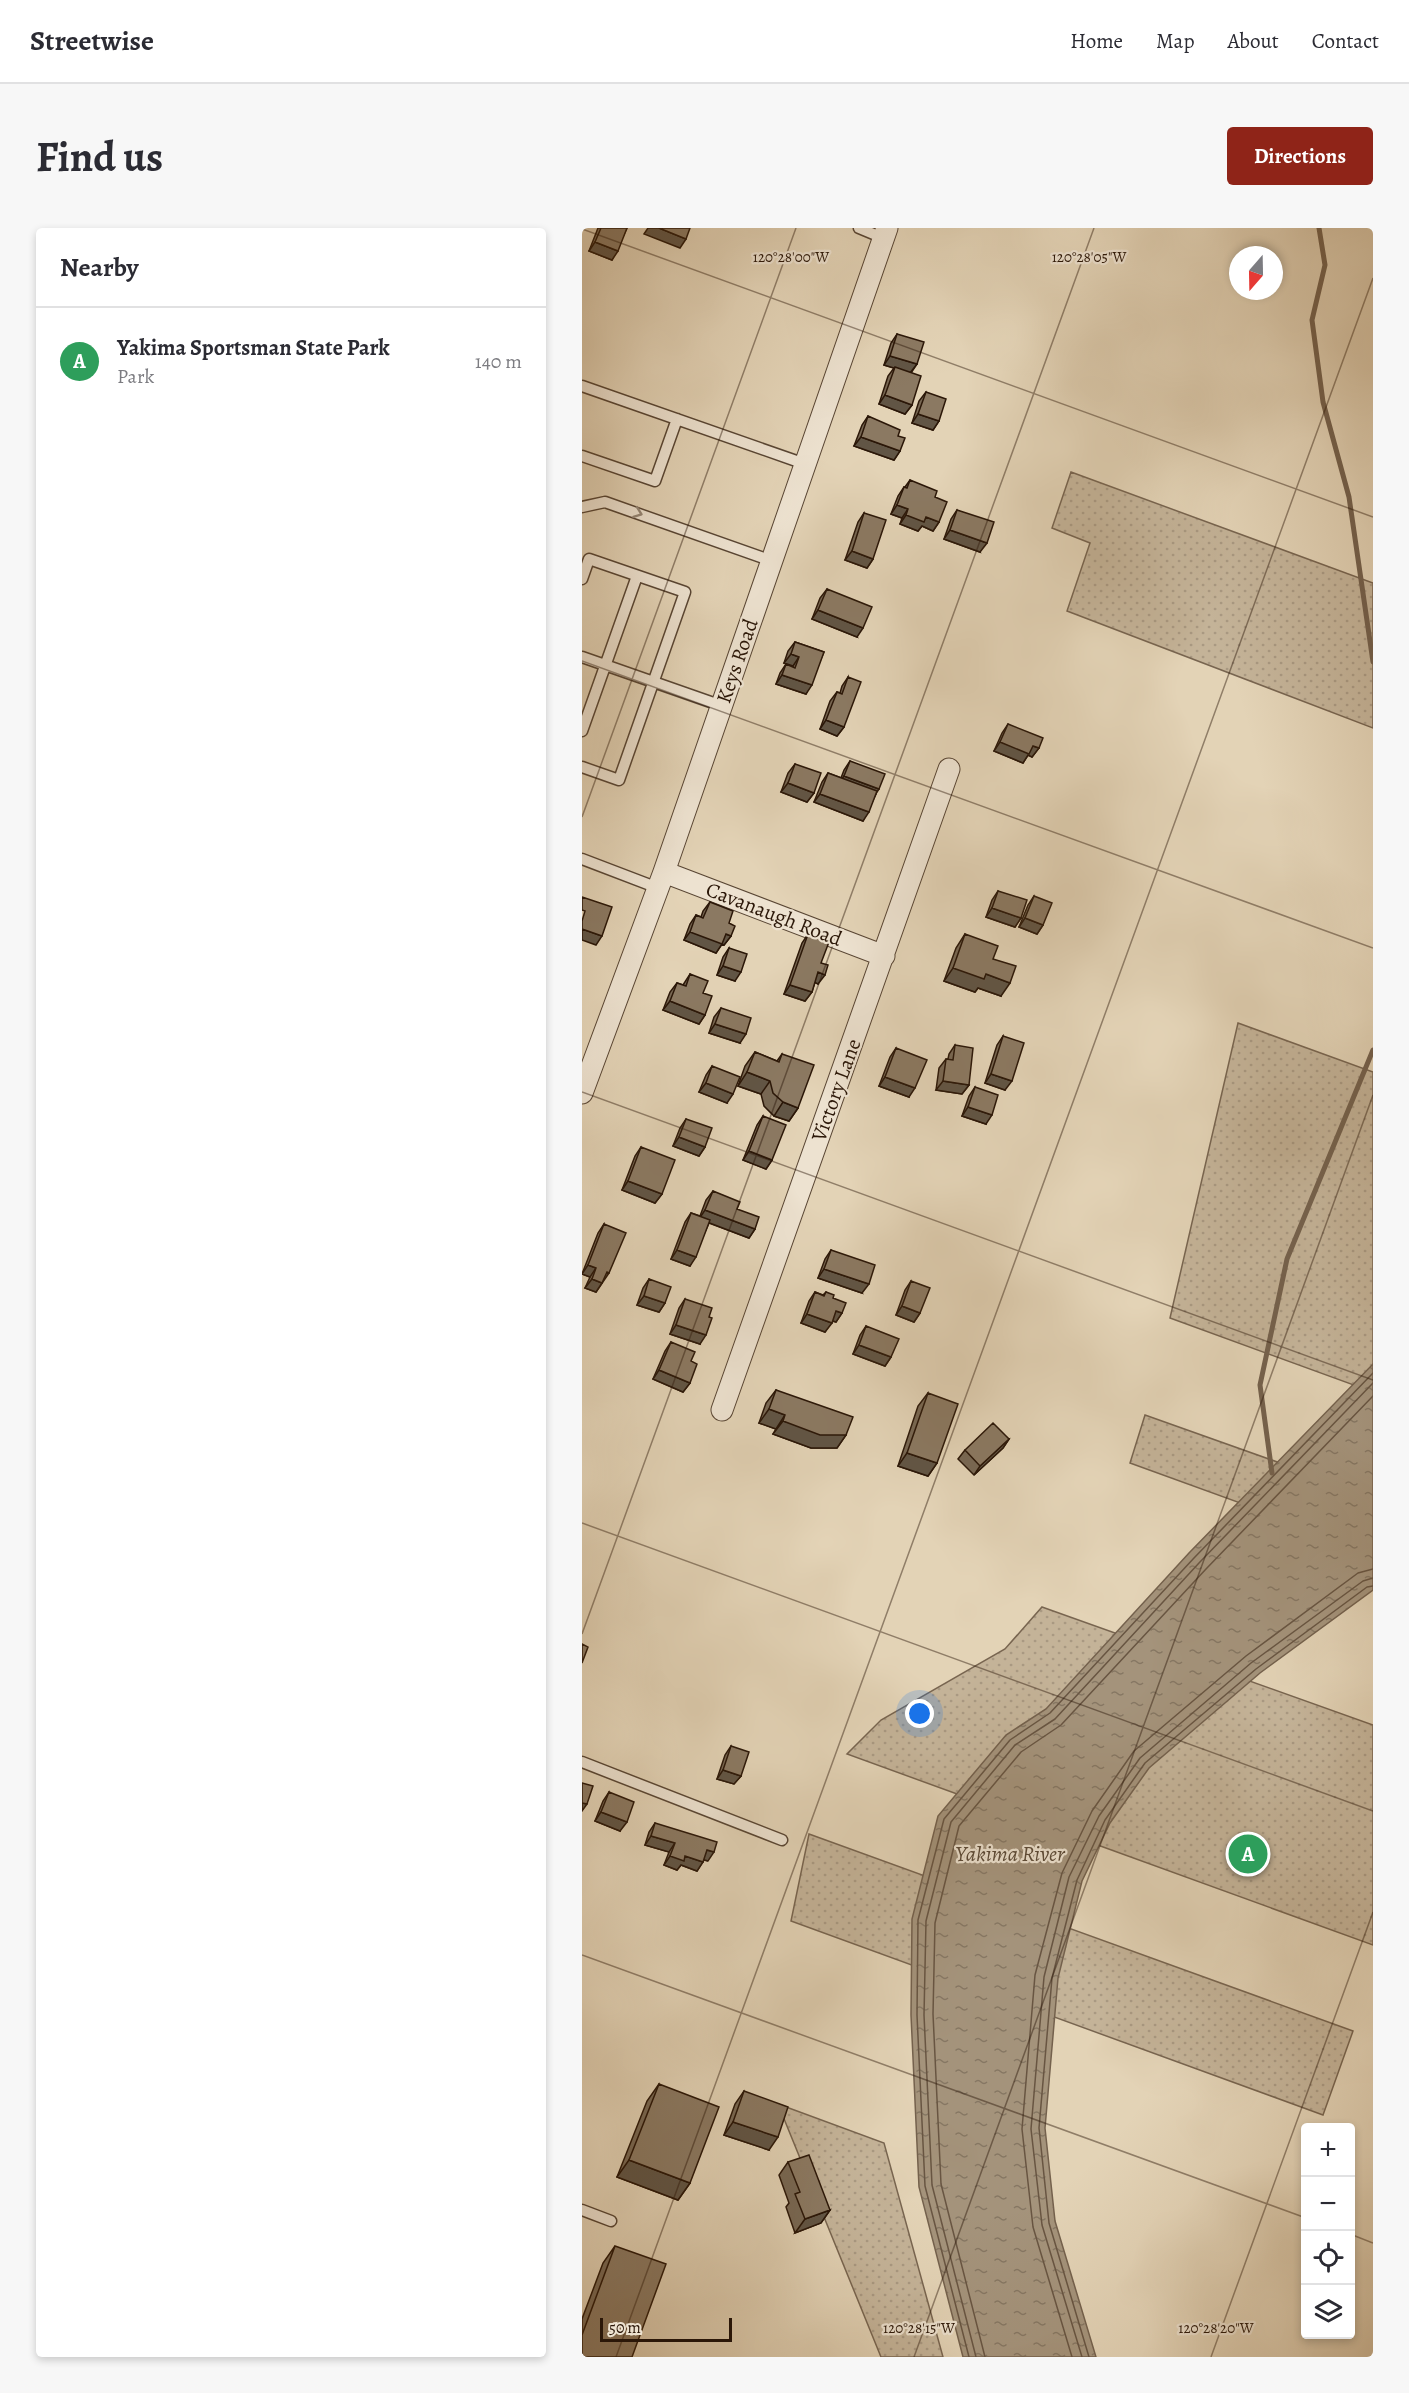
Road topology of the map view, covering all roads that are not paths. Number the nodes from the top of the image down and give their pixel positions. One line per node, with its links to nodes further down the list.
1 (859, 228): 2 (lane)
2 (885, 233): 6 (street, Keys Road)
3 (582, 386): 4 (lane)
4 (677, 419): 5 (lane); 6 (lane)
5 (582, 456)
6 (805, 464): 8 (street, Keys Road)
7 (582, 507): 8 (lane, one-way to 8)
8 (772, 561): 14 (street, Keys Road)
9 (637, 576): 10 (lane); 12 (lane); 13 (lane)
10 (582, 579)
11 (582, 657): 12 (lane)
12 (606, 665): 13 (lane); 15 (lane)
13 (653, 682): 14 (lane); 16 (lane)
14 (722, 706): 19 (street, Keys Road)
15 (582, 731)
16 (582, 767)
17 (949, 770): 20 (street, Victory Lane)
18 (582, 859): 19 (lane)
19 (661, 880): 20 (street, Cavanaugh Road); 21 (street, Keys Road)
20 (884, 956): 22 (street, Victory Lane)
21 (582, 1093)
22 (722, 1410)
23 (582, 1762): 24 (lane)
24 (782, 1840)
25 (582, 2210): 26 (lane)
26 (611, 2221)

